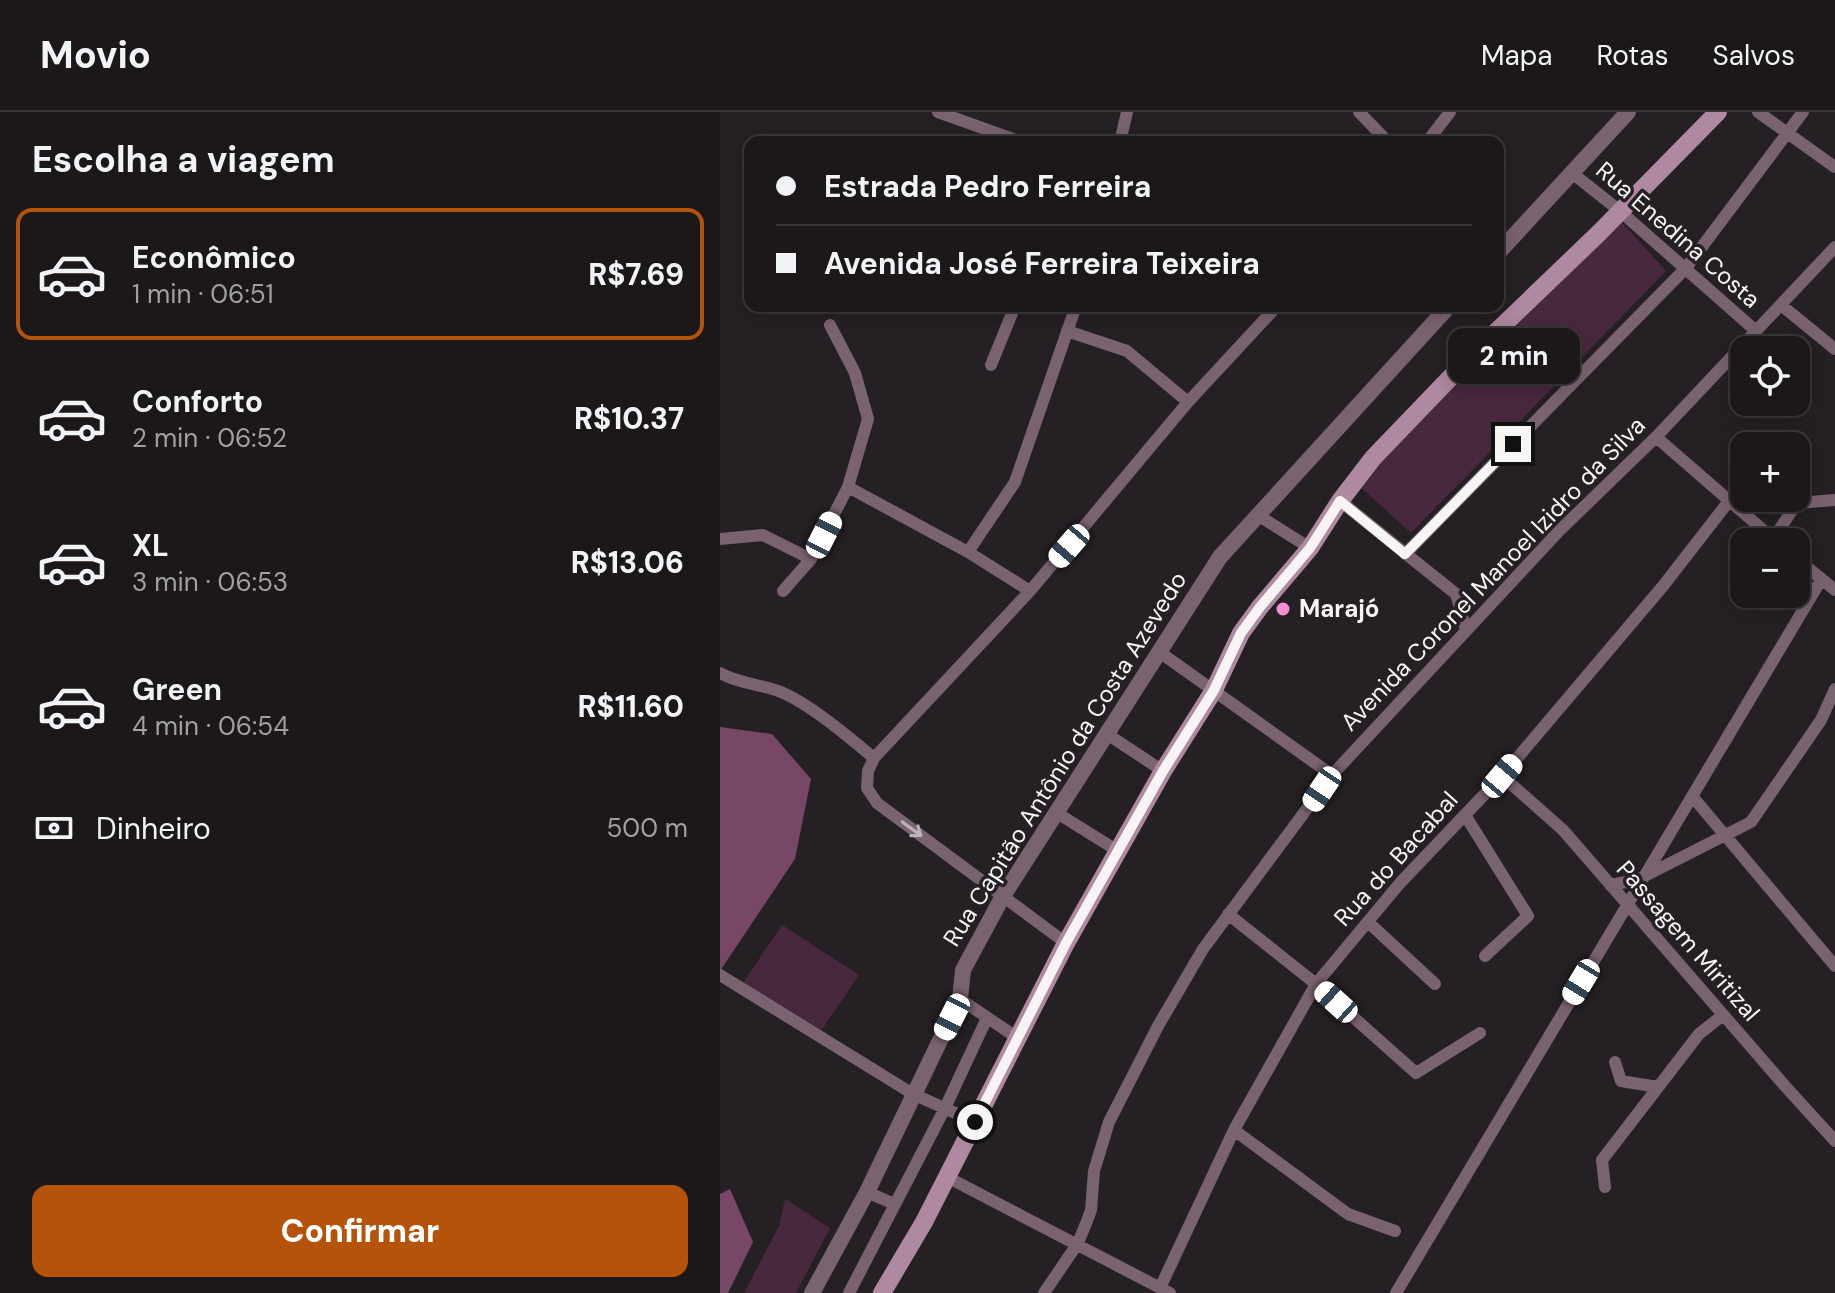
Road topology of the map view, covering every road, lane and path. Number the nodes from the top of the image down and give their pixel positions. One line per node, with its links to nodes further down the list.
1 (938, 112): 10 (street)
2 (1127, 112): 11 (street)
3 (1359, 112): 12 (street)
4 (1450, 112): 13 (street)
5 (1628, 112): 15 (street)
6 (1718, 112): 16 (main road)
7 (1758, 112): 9 (street)
8 (1803, 112): 9 (street)
9 (1788, 132): 14 (street); 19 (street)
10 (1004, 136)
11 (1121, 136)
12 (1382, 136)
13 (1432, 136)
14 (1835, 167)
15 (1572, 173): 16 (street, Rua Enedina Costa); 17 (street)
16 (1620, 211): 19 (street, Rua Enedina Costa); 34 (main road)
17 (1504, 247)
18 (1835, 247): 20 (street, Avenida Coronel Manoel Izidro da Silva)
19 (1686, 268): 27 (street, Rua Enedina Costa); 42 (street)
20 (1781, 305): 27 (street, Avenida Coronel Manoel Izidro da Silva); 28 (street)
21 (1013, 312): 29 (street)
22 (1074, 312): 26 (street)
23 (1271, 312): 30 (street)
24 (1444, 312): 36 (street, Rua Capitão Antônio da Costa Azevedo)
25 (830, 325): 32 (street)
26 (1067, 331): 30 (street); 41 (street)
27 (1756, 331): 31 (street, Avenida Coronel Manoel Izidro da Silva)
28 (1835, 349)
29 (991, 365)
30 (1188, 402): 48 (street)
31 (1656, 437): 35 (street); 49 (street, Avenida Coronel Manoel Izidro da Silva)
32 (848, 487): 41 (street); 43 (street)
33 (1835, 500): 38 (street)
34 (1340, 501): 40 (main road); 42 (street)
35 (1729, 501): 37 (street); 58 (street, Rua do Bacabal)
36 (1259, 516): 40 (street); 50 (street, Rua Capitão Antônio da Costa Azevedo)
37 (1761, 528)
38 (1782, 528)
39 (720, 539): 43 (street)
40 (1310, 548): 53 (main road)
41 (968, 552): 48 (street)
42 (1405, 554): 49 (street)
43 (811, 559): 47 (street)
44 (1810, 570): 45 (street)
45 (1821, 580): 46 (street); 59 (street)
46 (1835, 590)
47 (783, 591)
48 (1030, 591): 55 (street)
49 (1466, 630): 57 (street, Avenida Coronel Manoel Izidro da Silva)
50 (1158, 651): 53 (street); 54 (street, Rua Capitão Antônio da Costa Azevedo)
51 (720, 673): 55 (street)
52 (1835, 689): 62 (street)
53 (1214, 690): 56 (main road); 57 (street)
54 (1107, 734): 56 (street); 60 (street, Rua Capitão Antônio da Costa Azevedo)
55 (874, 758): 66 (street, one-way to 66)
56 (1163, 771): 63 (main road)
57 (1332, 775): 68 (street, Avenida Coronel Manoel Izidro da Silva)
58 (1502, 776): 61 (street, Rua do Bacabal); 65 (street, Passagem Miritizal)
59 (1692, 796): 62 (street); 64 (street)
60 (1057, 813): 63 (street); 66 (street, Rua Capitão Antônio da Costa Azevedo)
61 (1465, 815): 69 (street, Rua do Bacabal); 71 (street)
62 (1727, 836): 64 (street); 72 (street)
63 (1118, 851): 70 (main road)
64 (1644, 877): 65 (street); 67 (street)
65 (1610, 885): 67 (street, Passagem Miritizal)
66 (1003, 896): 70 (street); 76 (street, Rua Capitão Antônio da Costa Azevedo)
67 (1627, 905): 77 (street, Passagem Miritizal); 99 (street)
68 (1228, 914): 74 (street); 93 (street, Avenida Coronel Manoel Izidro da Silva)
69 (1368, 922): 74 (street, Rua do Bacabal); 75 (street)
70 (1066, 943): 80 (main road)
71 (1485, 956)
72 (1835, 966)
73 (720, 975): 83 (street)
74 (1316, 984): 79 (street); 86 (street, Rua do Bacabal)
75 (1435, 984)
76 (960, 999): 78 (street); 83 (street, Rua Capitão Antônio da Costa Azevedo)
77 (1723, 1015): 82 (street); 87 (street, Passagem Miritizal)
78 (987, 1018): 80 (street); 84 (street)
79 (1480, 1033)
80 (1016, 1037): 85 (main road)
81 (1615, 1062): 82 (street)
82 (1658, 1087): 89 (street)
83 (913, 1094): 84 (street); 90 (street, Rua Capitão Antônio da Costa Azevedo)
84 (945, 1108): 85 (street); 91 (street)
85 (975, 1122): 88 (main road)
86 (1234, 1130): 92 (street); 94 (street, Rua do Bacabal)
87 (1835, 1141)
88 (947, 1177): 93 (street); 97 (main road)
89 (1605, 1187)
90 (867, 1192): 91 (street); 95 (street, Rua Capitão Antônio da Costa Azevedo)
91 (894, 1204): 96 (street)
92 (1395, 1231)
93 (1078, 1243): 94 (street); 98 (street, Avenida Coronel Manoel Izidro da Silva)
94 (1165, 1290)
95 (814, 1292)
96 (849, 1293)
97 (882, 1293)
98 (1044, 1293)
99 (1396, 1293)

